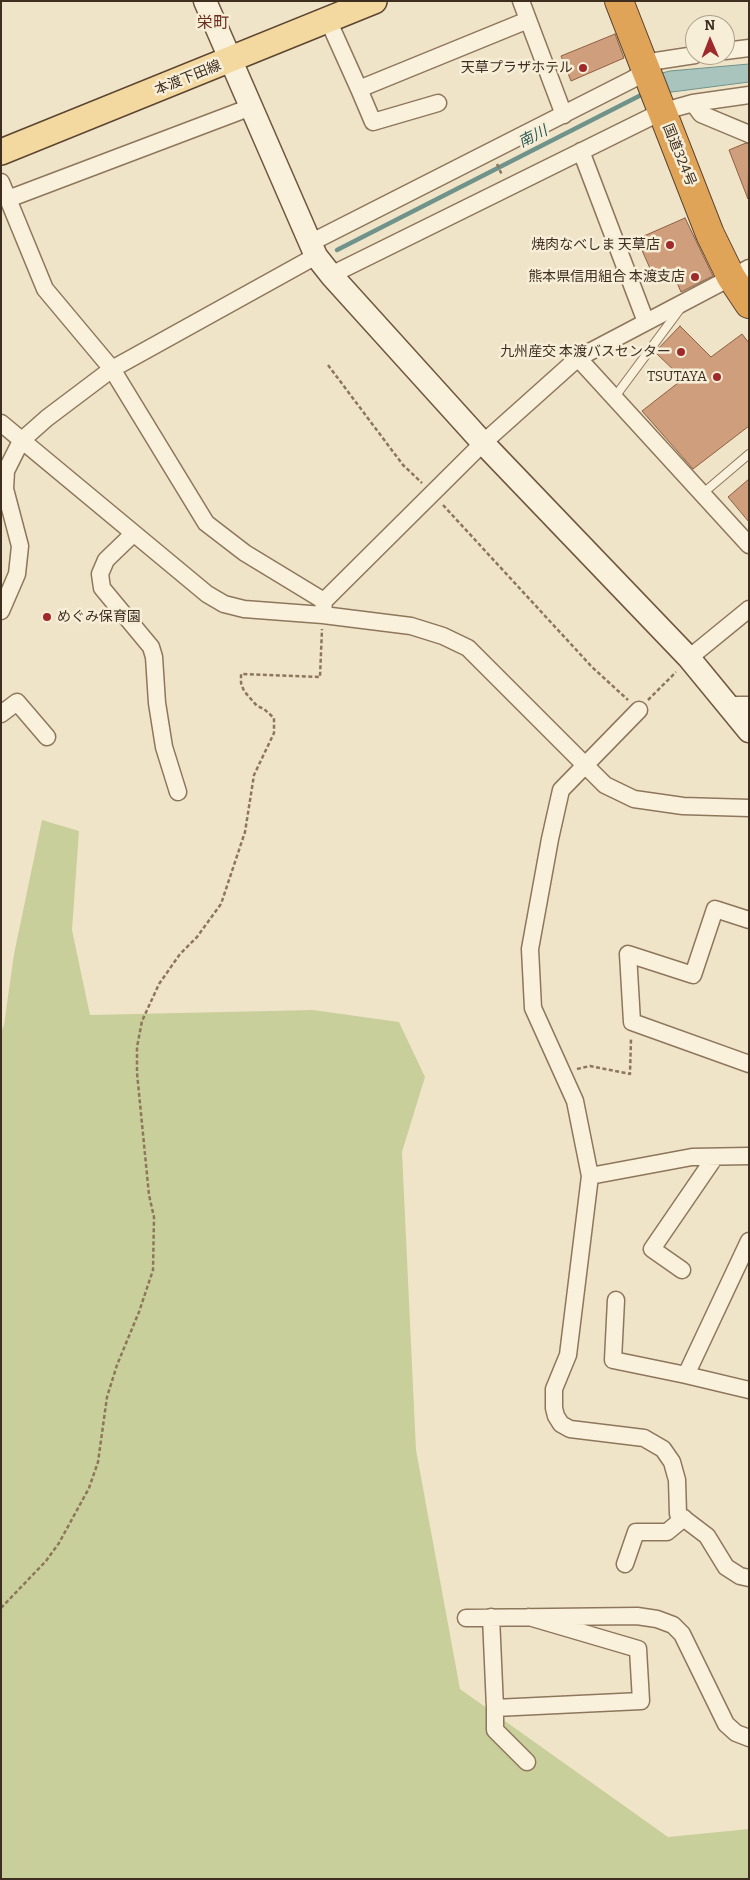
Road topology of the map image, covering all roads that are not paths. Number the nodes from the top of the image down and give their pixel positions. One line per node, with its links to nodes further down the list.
1 (205, 1): 10 (street)
2 (374, 1): 5 (main road, 本渡下田線)
3 (521, 1): 6 (street)
4 (623, 2): 11 (highway, 国道324号)
5 (328, 20): 10 (main road, 本渡下田線); 12 (street)
6 (528, 20): 12 (street); 18 (street)
7 (749, 48): 8 (street)
8 (735, 50)
9 (685, 57): 11 (street)
10 (230, 60): 16 (street); 21 (main road, 本渡下田線)
11 (647, 74): 17 (highway, 国道324号); 18 (street)
12 (359, 89): 14 (street)
13 (749, 95): 15 (street)
14 (438, 103)
15 (692, 104): 17 (street); 19 (street)
16 (251, 107): 23 (street); 24 (street)
17 (660, 109): 20 (street); 25 (highway, 国道324号)
18 (564, 115): 24 (street)
19 (749, 134)
20 (581, 151): 26 (street); 29 (street)
21 (1, 152)
22 (1, 182): 23 (street)
23 (8, 199): 31 (street)
24 (313, 250): 26 (street); 31 (street)
25 (740, 272): 27 (street); 28 (highway, 国道324号)
26 (331, 275): 35 (street)
27 (686, 301): 29 (street); 32 (lane)
28 (749, 304)
29 (646, 322): 30 (street)
30 (578, 358): 32 (street); 35 (street)
31 (112, 369): 34 (street); 40 (street)
32 (614, 398): 37 (street)
33 (1, 423): 34 (street)
34 (21, 441): 38 (street); 42 (street)
35 (483, 443): 40 (street); 43 (street)
36 (749, 454): 37 (lane)
37 (702, 494): 39 (street)
38 (133, 534): 40 (street); 50 (street)
39 (749, 545)
40 (324, 608): 49 (street)
41 (749, 610): 43 (street)
42 (1, 611)
43 (690, 658): 44 (street)
44 (738, 705): 47 (street)
45 (639, 710): 49 (street)
46 (1, 714): 48 (street)
47 (749, 731)
48 (47, 737)
49 (585, 765): 51 (street); 56 (street)
50 (178, 792)
51 (749, 808)
52 (749, 920): 53 (street)
53 (747, 1058)
54 (749, 1156): 55 (street)
55 (715, 1157): 56 (street); 58 (street)
56 (590, 1176): 62 (street)
57 (749, 1241): 60 (street)
58 (682, 1270)
59 (616, 1300): 60 (street)
60 (686, 1375): 61 (street)
61 (749, 1390)
62 (684, 1518): 63 (street); 64 (street)
63 (625, 1564)
64 (749, 1578)
65 (491, 1617): 66 (street); 67 (street); 68 (street)
66 (529, 1617): 68 (street); 69 (street)
67 (466, 1618)
68 (495, 1708): 70 (street)
69 (749, 1738)
70 (527, 1762)

